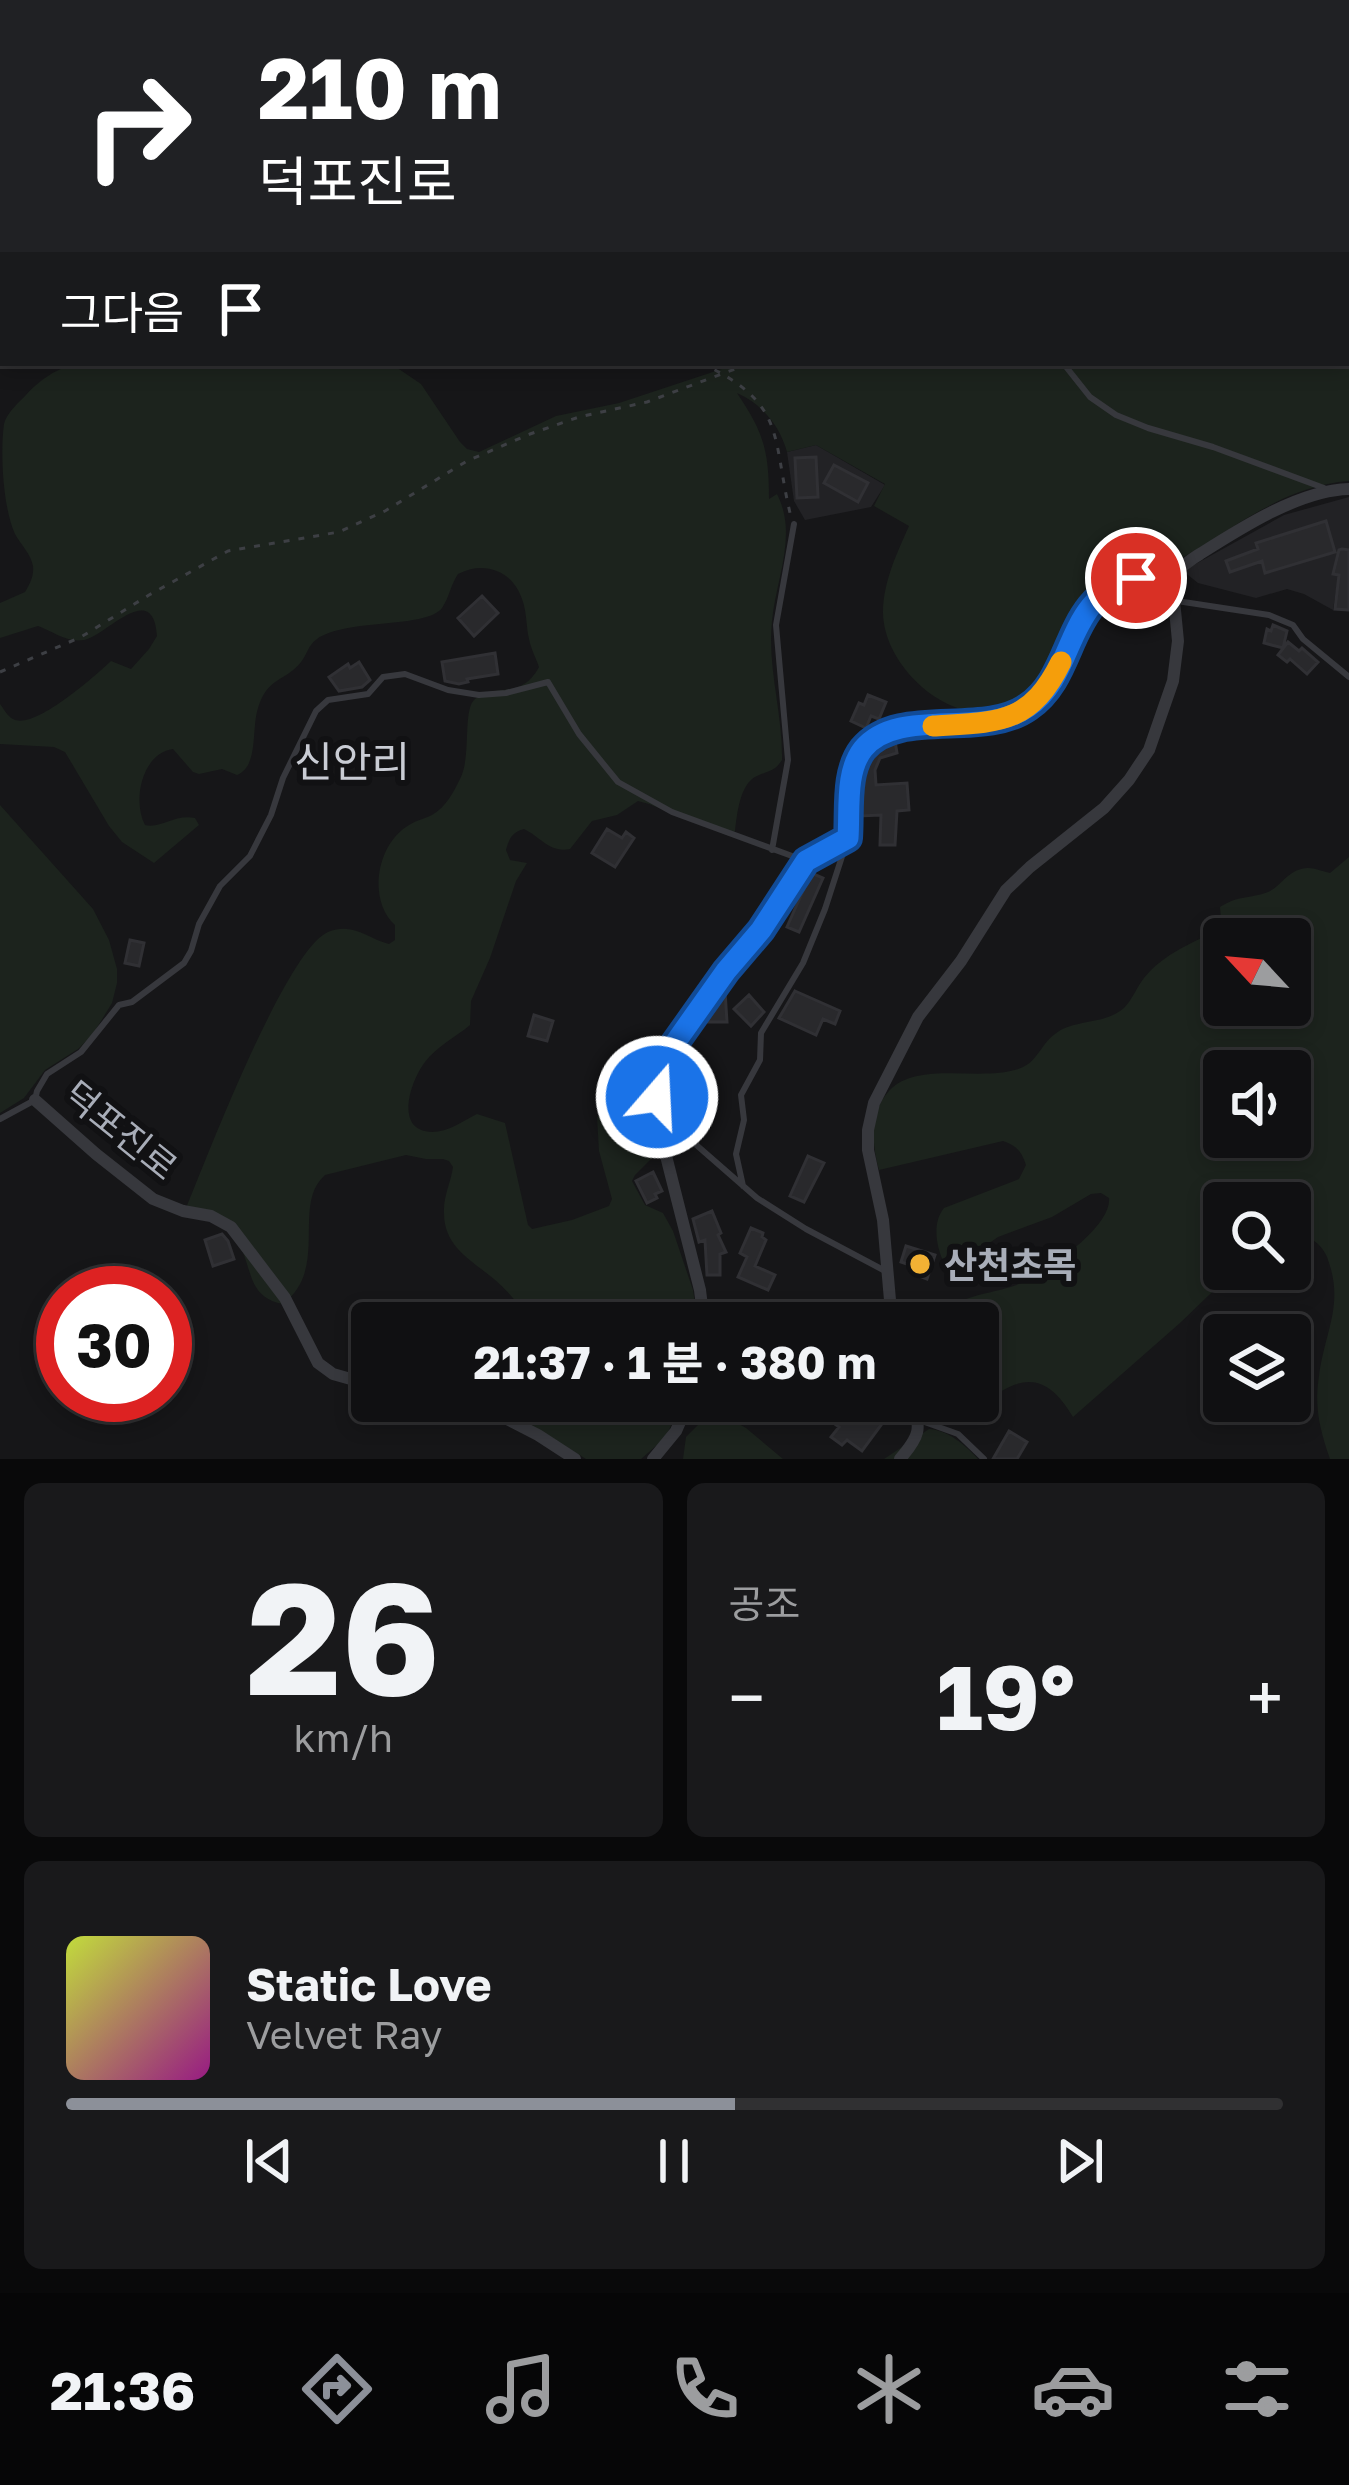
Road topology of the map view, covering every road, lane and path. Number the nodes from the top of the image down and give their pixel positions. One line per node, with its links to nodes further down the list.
1 (707, 366): 4 (path)
2 (742, 366): 4 (path)
3 (1065, 366): 6 (lane)
4 (722, 373): 7 (path); 10 (path)
5 (1349, 489): 6 (street)
6 (1327, 490): 8 (street)
7 (794, 524): 13 (lane)
8 (1160, 579): 9 (street); 12 (street)
9 (1174, 600): 11 (lane); 19 (street)
10 (0, 672)
11 (1349, 677)
12 (848, 838): 14 (street); 18 (lane)
13 (772, 850): 14 (lane); 15 (lane)
14 (806, 861): 16 (street)
15 (35, 1100): 17 (lane); 22 (street, 덕포진로)
16 (660, 1113): 18 (lane); 20 (street)
17 (0, 1119)
18 (743, 1186): 19 (lane)
19 (889, 1272): 21 (street)
20 (701, 1302)
21 (891, 1302)
22 (351, 1379)
23 (513, 1422): 27 (street)
24 (680, 1422): 28 (street)
25 (919, 1422): 29 (street)
26 (925, 1422): 30 (lane)
27 (575, 1459)
28 (653, 1459)
29 (900, 1459)
30 (984, 1459)

